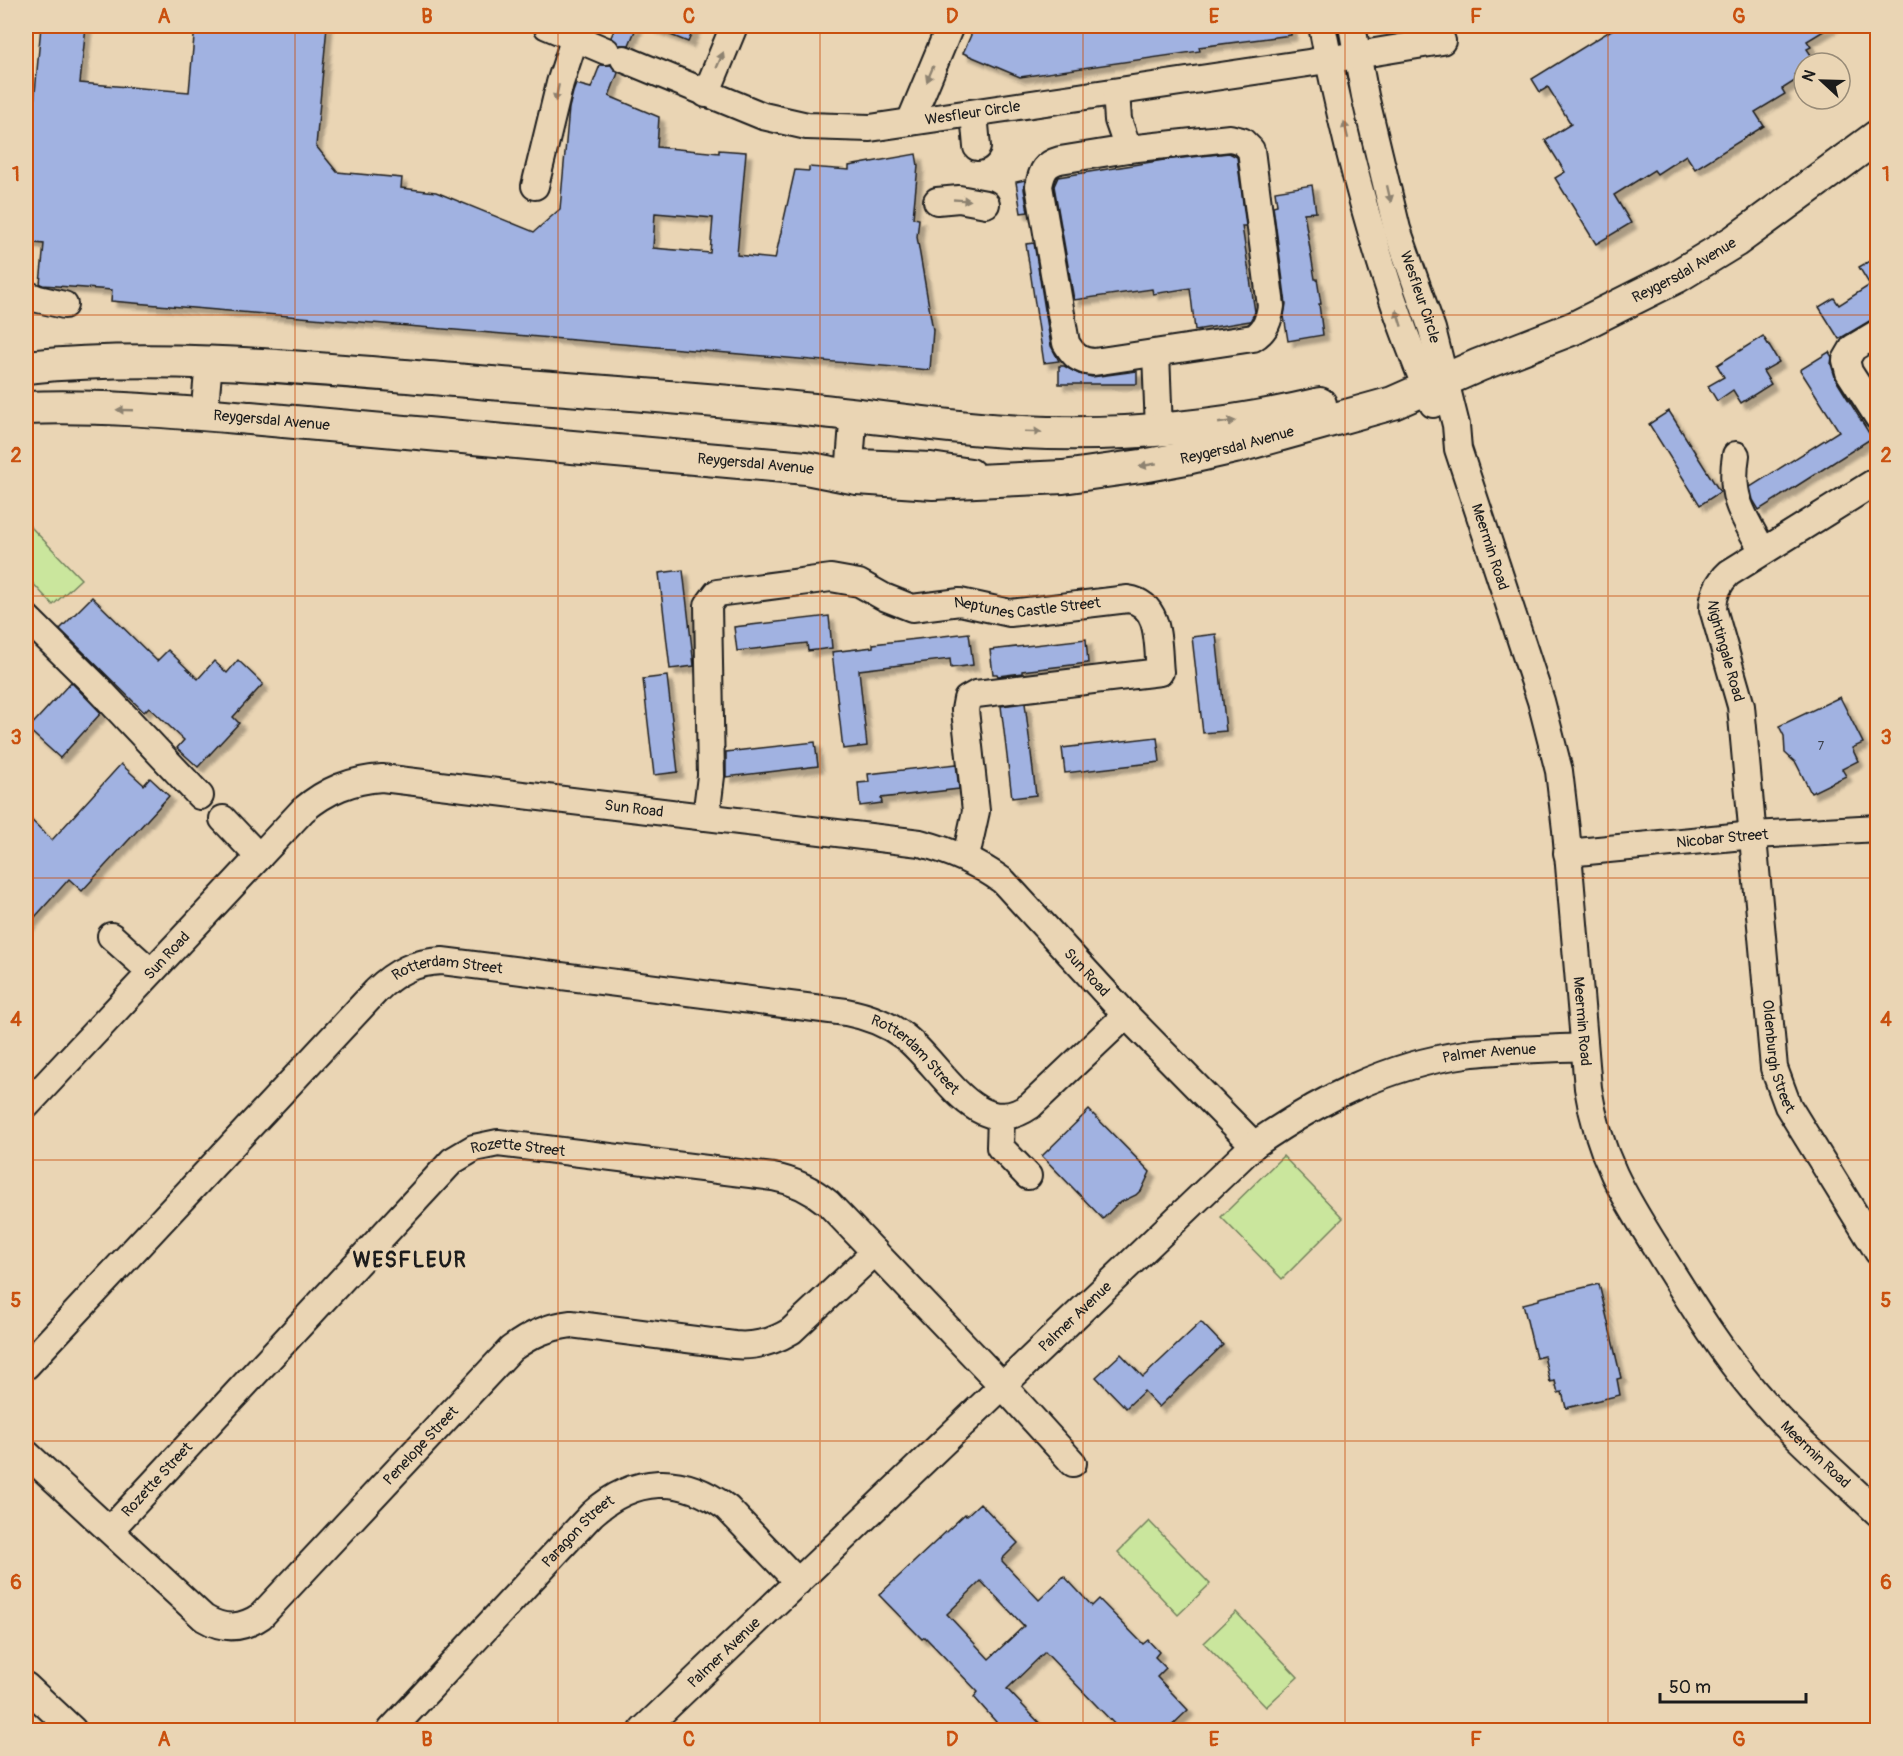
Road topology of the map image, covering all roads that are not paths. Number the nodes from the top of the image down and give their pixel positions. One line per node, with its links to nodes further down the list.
1 (547, 26): 7 (street, Wesfleur Circle)
2 (734, 26): 11 (street, one-way to 2)
3 (950, 26): 13 (street, one-way to 13)
4 (1322, 26): 9 (street, Wesfleur Circle)
5 (1352, 26): 8 (street, Wesfleur Circle)
6 (1436, 33): 8 (street, Wesfleur Circle)
7 (575, 37): 11 (street, Wesfleur Circle); 17 (street, one-way to 17)
8 (1356, 55): 9 (street, Wesfleur Circle); 26 (street, Wesfleur Circle, one-way to 26)
9 (1329, 60): 10 (street, Wesfleur Circle); 26 (street, Wesfleur Circle, one-way to 9)
10 (1116, 92): 12 (street, Wesfleur Circle); 16 (street)
11 (706, 94): 13 (street, Wesfleur Circle)
12 (974, 113): 13 (street, Wesfleur Circle); 15 (street)
13 (910, 122)
14 (1878, 136): 26 (main road, Reygersdal Avenue)
15 (977, 147)
16 (1128, 149): 23 (street); 23 (street)
17 (535, 186)
18 (937, 201): 19 (street, one-way to 19)
19 (986, 204)
20 (26, 294): 21 (street)
21 (64, 304)
22 (1878, 333): 29 (street)
23 (1155, 353): 32 (street)
24 (30, 367): 25 (street); 31 (main road, Reygersdal Avenue)
25 (208, 373): 28 (street); 30 (street)
26 (1440, 375): 32 (main road, Reygersdal Avenue, one-way to 26); 35 (main road, Reygersdal Avenue, one-way to 35); 44 (street, Meermin Road)
27 (26, 408): 28 (main road, Reygersdal Avenue, one-way to 27)
28 (195, 410): 34 (street); 35 (main road, Reygersdal Avenue)
29 (1878, 417)
30 (853, 424): 31 (street); 34 (street)
31 (974, 429): 32 (main road, Reygersdal Avenue, one-way to 32)
32 (1159, 430)
33 (1736, 454): 37 (street)
34 (850, 462): 35 (street)
35 (1022, 480)
36 (1878, 480): 37 (street, Nightingale Road)
37 (1763, 551): 43 (street, Nightingale Road)
38 (26, 617): 39 (street)
39 (200, 796)
40 (706, 817): 45 (street, Sun Road); 46 (street, Sun Road); 46 (street, Neptunes Castle Street)
41 (222, 819): 45 (street)
42 (1878, 828): 43 (street, Nicobar Street)
43 (1754, 835): 44 (street, Nicobar Street); 56 (street, Oldenburgh Street)
44 (1567, 853): 50 (street, Meermin Road)
45 (259, 857): 48 (street, Sun Road)
46 (966, 857): 49 (street, Sun Road)
47 (111, 936): 48 (street)
48 (151, 972): 51 (street, Sun Road)
49 (1126, 1015): 52 (street); 53 (street, Sun Road)
50 (1584, 1047): 53 (street, Palmer Avenue); 61 (street, Meermin Road)
51 (26, 1106)
52 (1001, 1117): 54 (street); 57 (street, Rotterdam Street)
53 (1254, 1145): 58 (street, Palmer Avenue)
54 (1028, 1176)
55 (875, 1252): 58 (street, Rozette Street); 62 (street, Rozette Street); 62 (street, Penelope Street)
56 (1878, 1252)
57 (26, 1366)
58 (1003, 1386): 60 (street, Rozette Street); 63 (street, Palmer Avenue)
59 (26, 1453): 62 (street, Penelope Street)
60 (1073, 1463)
61 (1875, 1505)
62 (110, 1530)
63 (798, 1582): 66 (street, Paragon Street); 67 (street, Palmer Avenue)
64 (26, 1686): 65 (street)
65 (73, 1731)
66 (391, 1731)
67 (643, 1731)

